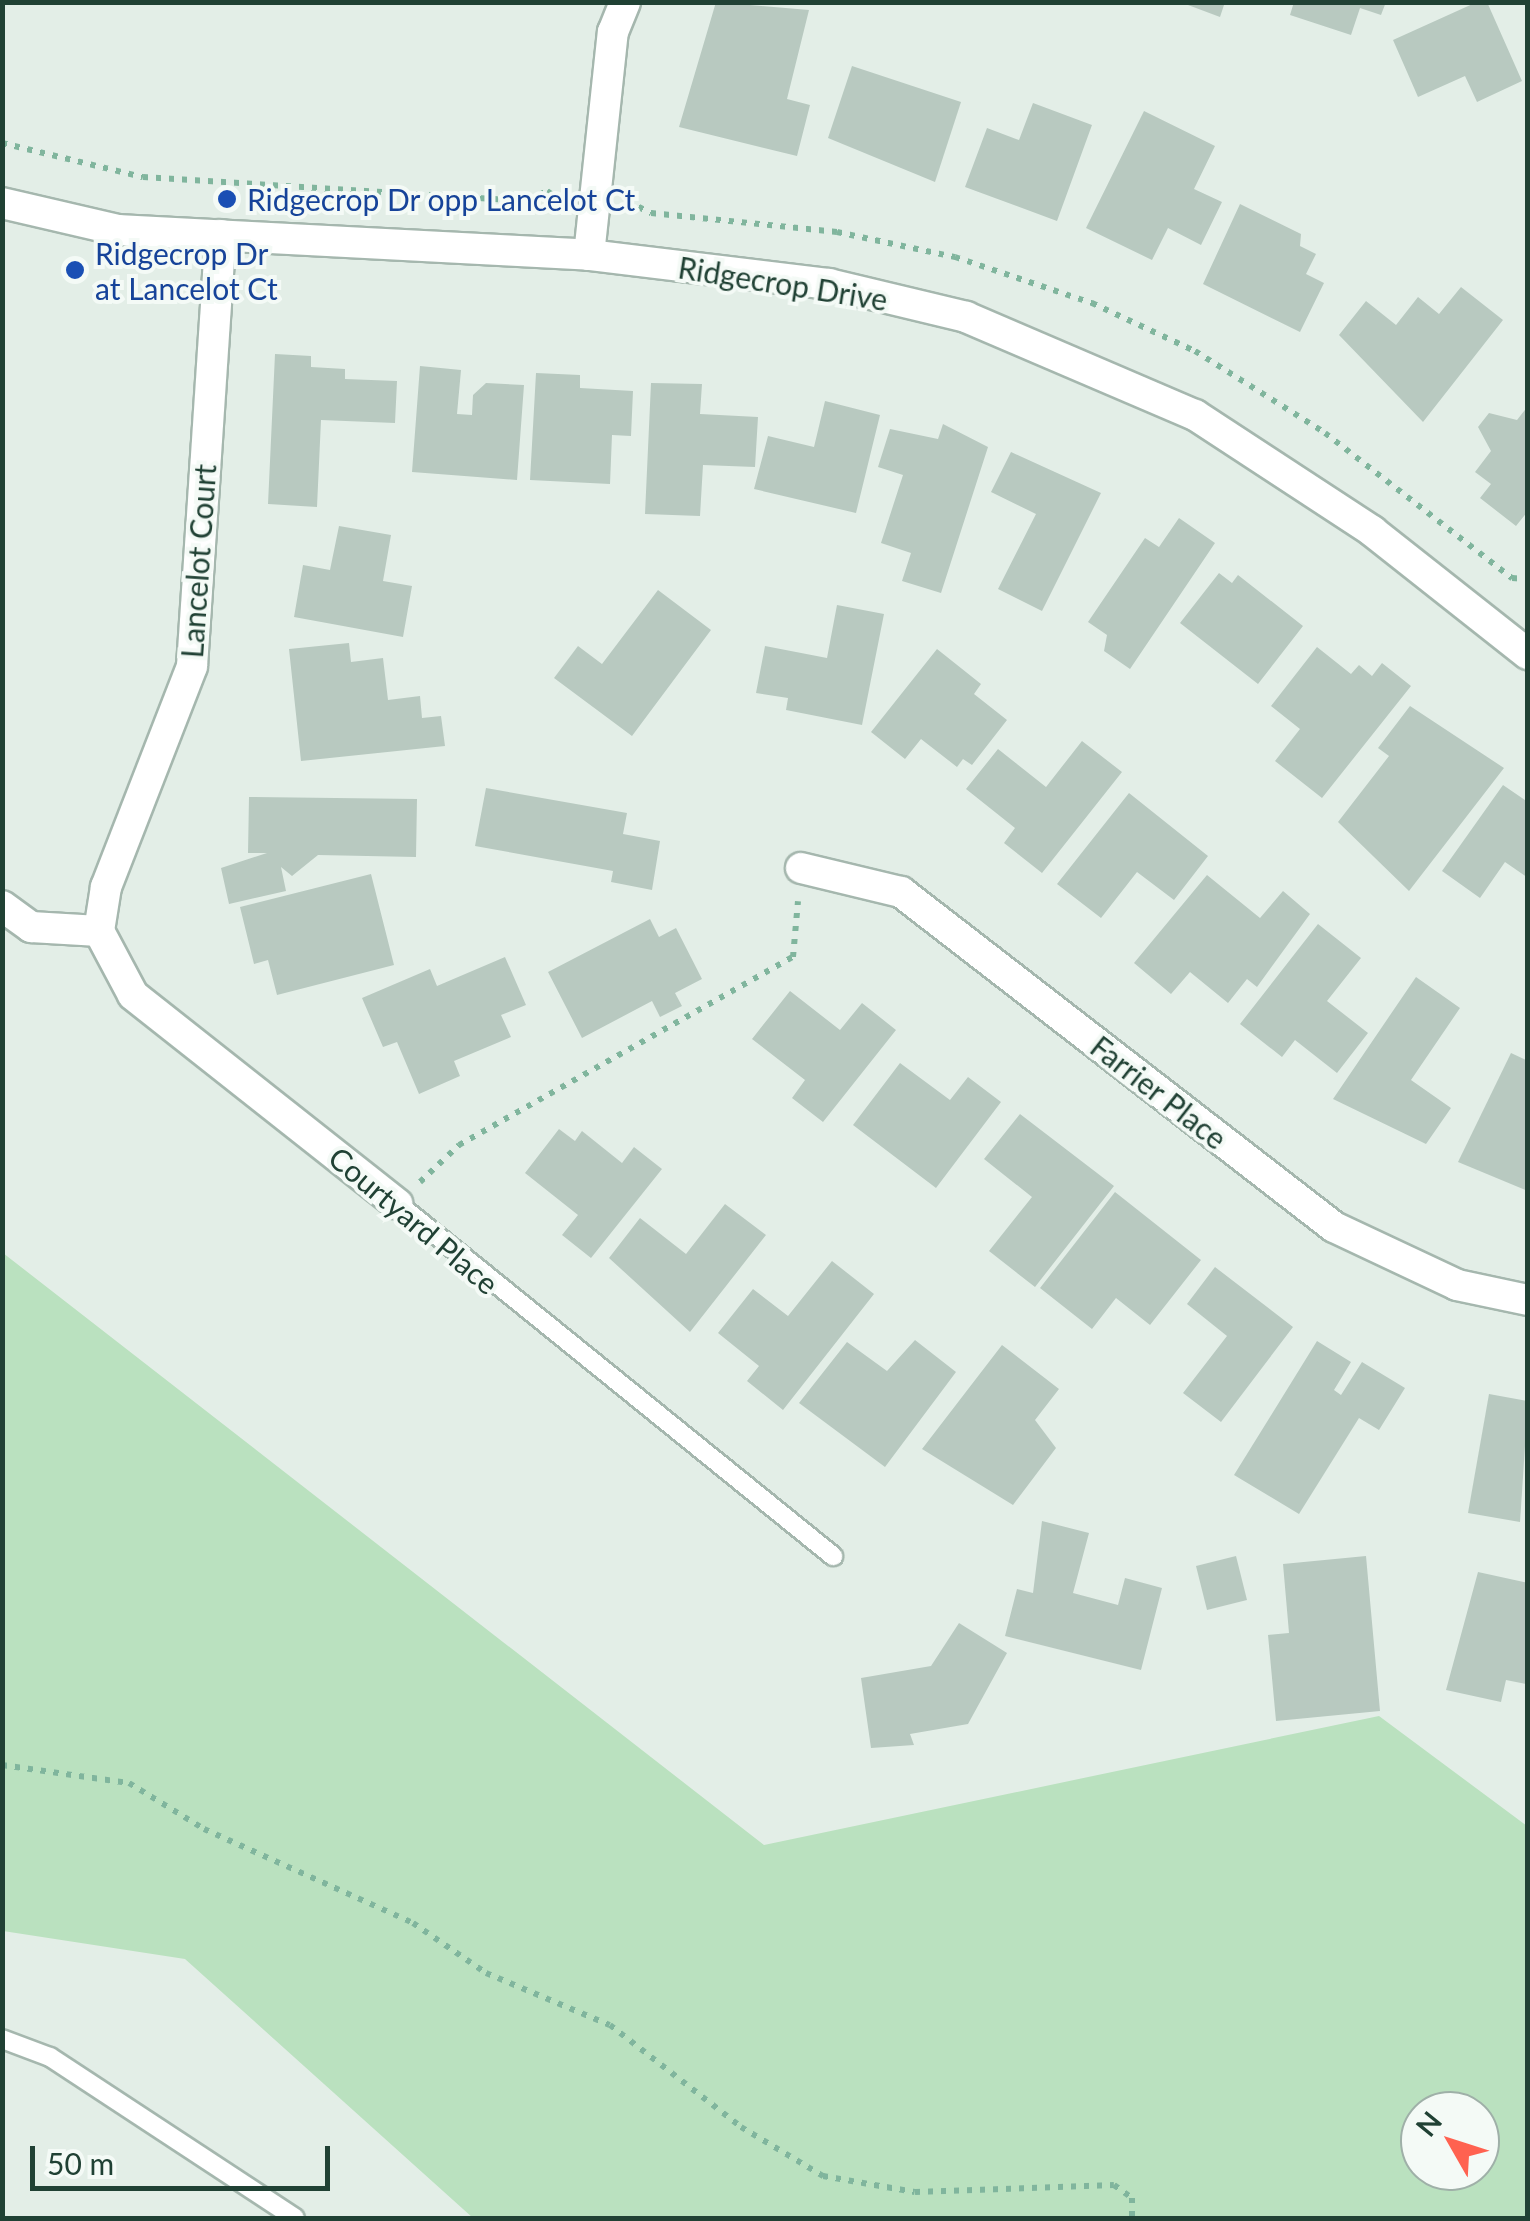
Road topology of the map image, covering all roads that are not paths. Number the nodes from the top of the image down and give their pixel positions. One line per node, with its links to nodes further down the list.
1 (625, 2): 4 (street)
2 (2, 202): 3 (street, Ridgecrop Drive)
3 (221, 236): 4 (street, Ridgecrop Drive); 8 (street, Lancelot Court)
4 (589, 256): 5 (street, Ridgecrop Drive)
5 (1528, 654)
6 (801, 868): 10 (street, Farrier Place)
7 (2, 906): 8 (street)
8 (100, 930): 9 (street, Courtyard Place)
9 (398, 1204): 11 (lane, Courtyard Place)
10 (1528, 1300)
11 (832, 1556)
12 (2, 2039): 13 (lane)
13 (295, 2218)

